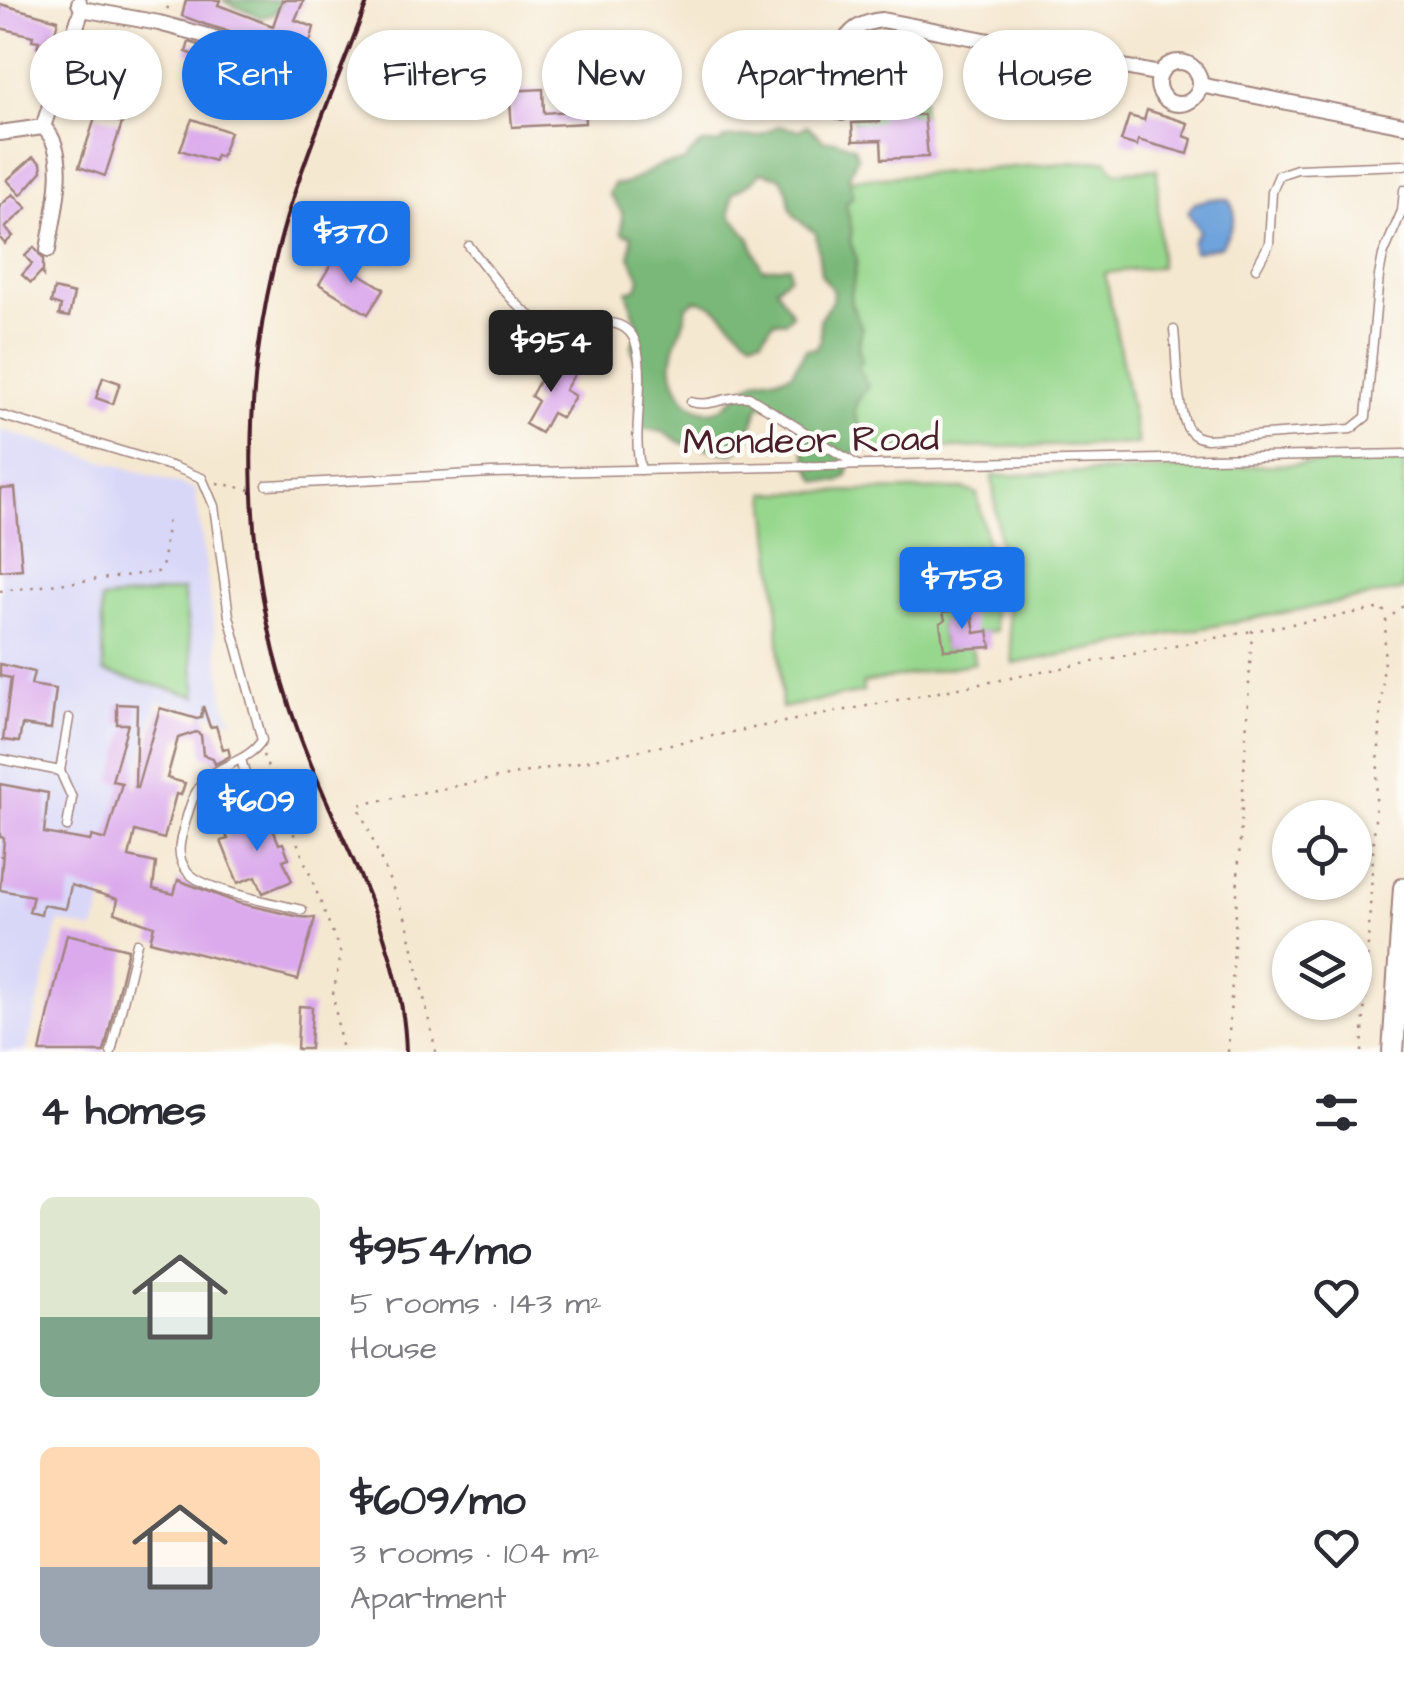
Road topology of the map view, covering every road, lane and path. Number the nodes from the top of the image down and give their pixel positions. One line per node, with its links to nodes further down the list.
1 (80, 4): 2 (street); 9 (street)
2 (184, 30)
3 (852, 30): 4 (street)
4 (933, 30)
5 (943, 32): 6 (street)
6 (1160, 74): 7 (street); 7 (street)
7 (1200, 84): 8 (street)
8 (1404, 126)
9 (43, 127): 10 (street); 14 (street)
10 (0, 133)
11 (1404, 165): 15 (lane)
12 (1404, 190): 16 (lane)
13 (469, 246): 21 (lane)
14 (48, 250)
15 (1256, 268)
16 (1174, 330)
17 (692, 402): 20 (lane)
18 (0, 415): 30 (lane)
19 (1404, 454): 20 (lane, Mondeor Road)
20 (857, 465): 21 (lane, Mondeor Road)
21 (641, 470): 23 (lane, Mondeor Road)
22 (221, 484): 23 (path)
23 (267, 485)
24 (168, 516): 25 (path)
25 (0, 591)
26 (1404, 605): 27 (path)
27 (1386, 621): 28 (path); 43 (path)
28 (1252, 631): 41 (path); 42 (path)
29 (70, 718): 33 (lane)
30 (261, 743): 32 (lane); 40 (path)
31 (0, 759): 33 (lane)
32 (240, 759): 34 (lane); 37 (lane)
33 (60, 771): 35 (lane)
34 (227, 821)
35 (67, 828)
36 (1404, 888): 44 (main road)
37 (302, 910)
38 (137, 943): 39 (lane)
39 (111, 1052)
40 (342, 1052)
41 (436, 1052)
42 (1228, 1052)
43 (1362, 1052)
44 (1394, 1052)

